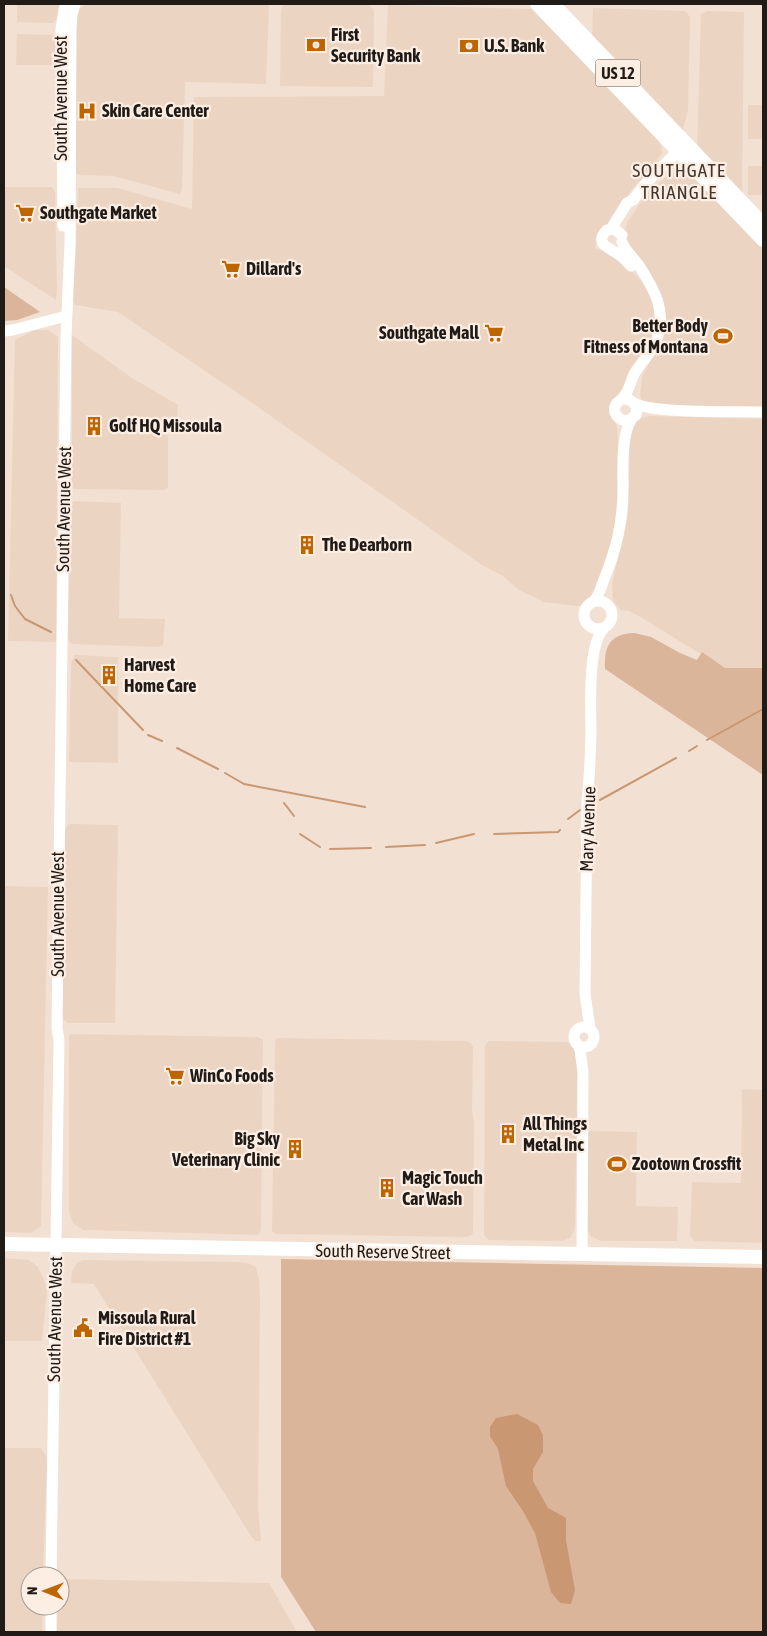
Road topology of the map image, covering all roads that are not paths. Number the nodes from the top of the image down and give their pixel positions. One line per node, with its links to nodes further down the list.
1 (65, 4): 12 (street, South Avenue West)
2 (75, 4): 12 (street, South Avenue West)
3 (536, 4): 5 (highway, US 12)
4 (553, 4): 5 (highway, US 12)
5 (681, 146): 6 (street); 7 (highway, US 12); 10 (highway, US 12)
6 (634, 200): 8 (street); 9 (street)
7 (763, 224)
8 (611, 229): 9 (street); 11 (street)
9 (622, 239): 11 (street); 13 (street)
10 (763, 240)
11 (610, 249): 13 (street)
12 (69, 253): 14 (street, South Avenue West)
13 (643, 273): 16 (street)
14 (66, 316): 15 (street); 33 (street, South Avenue West)
15 (4, 331)
16 (630, 401): 17 (street); 19 (street); 20 (street)
17 (678, 410): 18 (street); 20 (street)
18 (763, 412)
19 (618, 418): 20 (street); 21 (street)
20 (632, 419): 21 (street)
21 (623, 465): 22 (street)
22 (610, 567): 23 (street); 24 (street)
23 (593, 602): 24 (street); 25 (street)
24 (608, 605): 26 (street)
25 (588, 625): 26 (street); 27 (street, Mary Avenue)
26 (604, 628): 27 (street, Mary Avenue)
27 (592, 665): 28 (street, Mary Avenue)
28 (585, 1028): 29 (street); 30 (street)
29 (578, 1044): 30 (street); 31 (street)
30 (591, 1045): 31 (street)
31 (583, 1072): 34 (street)
32 (4, 1244): 33 (highway, South Reserve Street)
33 (56, 1246): 34 (highway, South Reserve Street); 36 (street, South Avenue West)
34 (582, 1254): 35 (highway, South Reserve Street)
35 (763, 1257)
36 (51, 1566)
37 (51, 1616): 38 (street)
38 (50, 1632)

